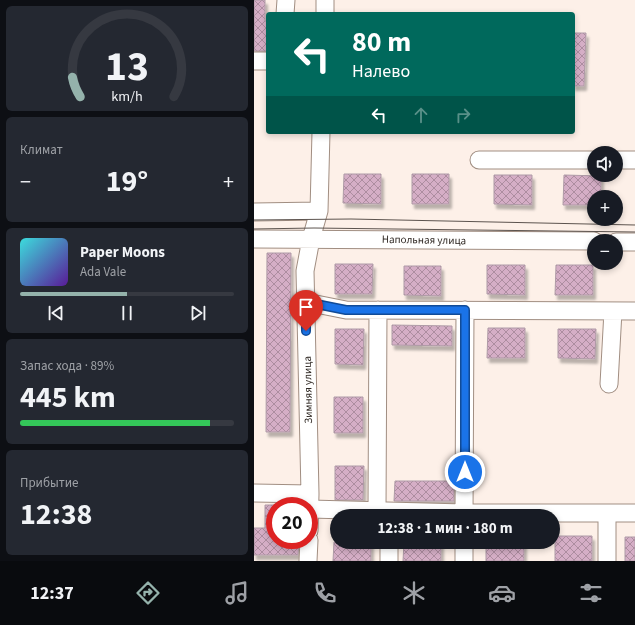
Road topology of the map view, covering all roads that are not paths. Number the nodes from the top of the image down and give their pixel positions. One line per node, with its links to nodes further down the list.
1 (286, 0): 3 (street)
2 (325, 0): 4 (street)
3 (285, 12)
4 (325, 12)
5 (254, 61): 6 (street)
6 (266, 61)
7 (321, 134): 13 (street, Зимняя улица)
8 (480, 160): 9 (street)
9 (587, 160)
10 (623, 160): 11 (street)
11 (635, 160)
12 (254, 212): 13 (street)
13 (319, 212): 15 (street, Зимняя улица)
14 (254, 239): 15 (street, Напольная улица)
15 (311, 239): 16 (street, Напольная улица); 19 (street, Зимняя улица)
16 (587, 242)
17 (623, 242): 18 (street)
18 (635, 242)
19 (306, 302): 20 (street); 27 (street, Зимняя улица)
20 (378, 310): 21 (street); 30 (street)
21 (465, 310): 22 (street); 31 (street)
22 (613, 311): 23 (street); 24 (street)
23 (635, 311)
24 (609, 384)
25 (254, 493): 26 (street)
26 (279, 497)
27 (310, 497)
28 (318, 503): 29 (street)
29 (358, 509)
30 (385, 509)
31 (464, 509)
32 (560, 513): 33 (street)
33 (607, 513): 34 (street); 41 (street)
34 (635, 513)
35 (309, 549): 38 (street)
36 (389, 549): 39 (street)
37 (464, 549): 40 (street)
38 (308, 561)
39 (389, 561)
40 (464, 561)
41 (608, 561)

